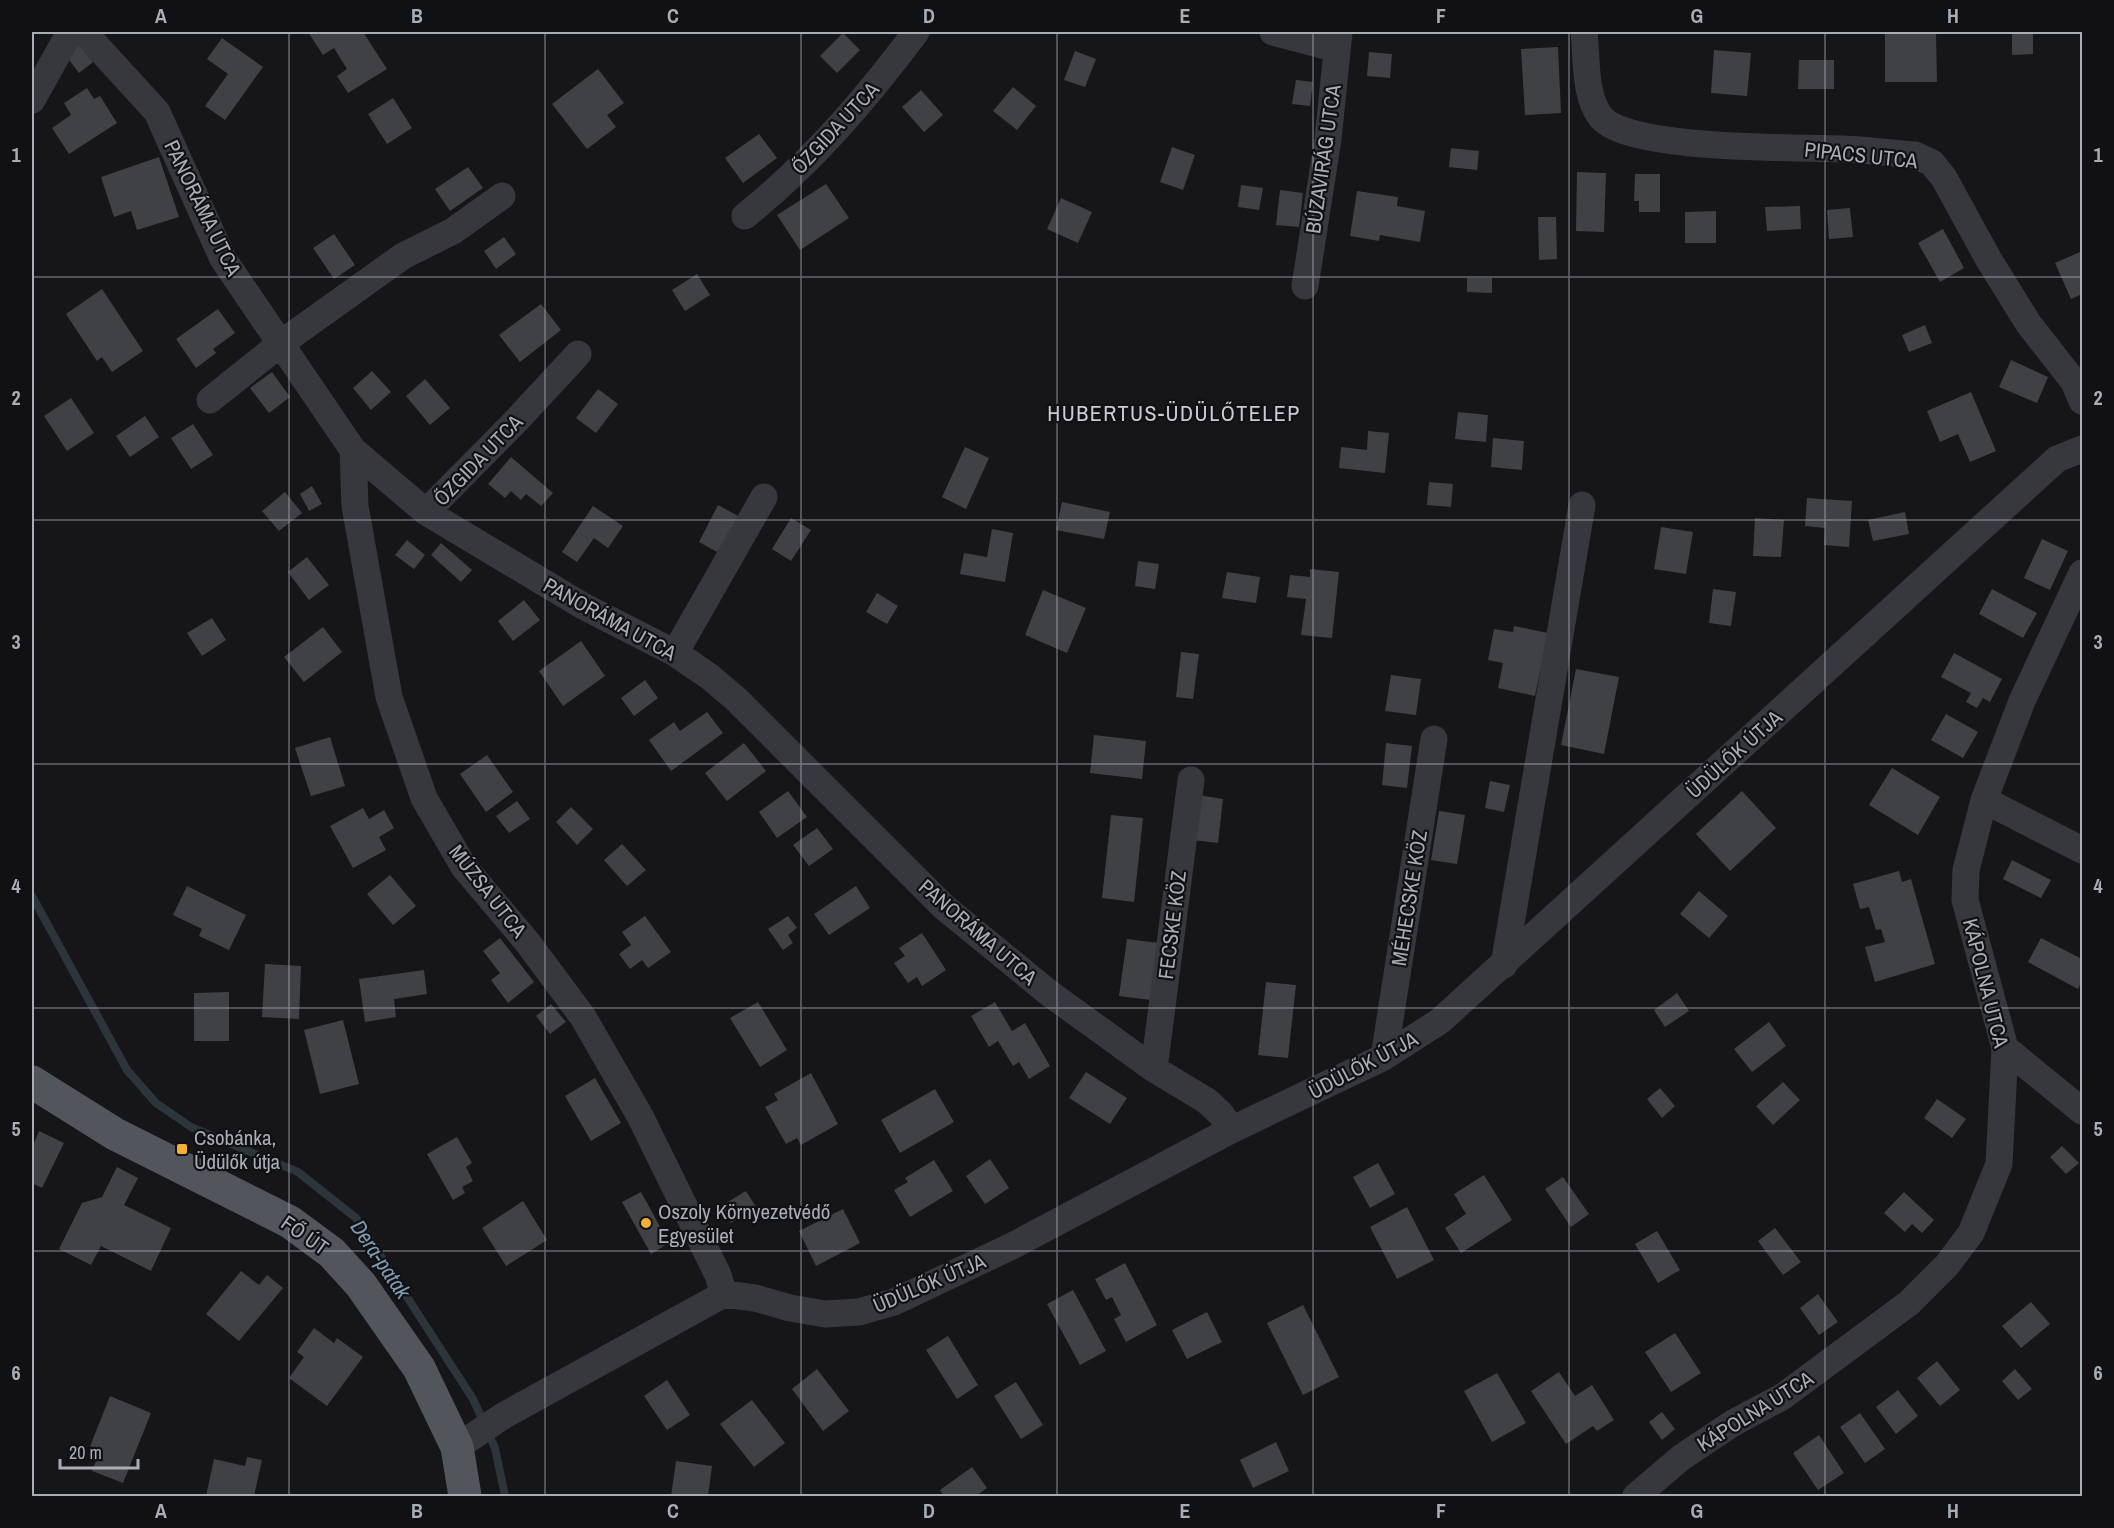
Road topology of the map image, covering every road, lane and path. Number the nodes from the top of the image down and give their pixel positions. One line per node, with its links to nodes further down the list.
1 (70, 32): 7 (street)
2 (84, 32): 11 (street, PANORÁMA UTCA)
3 (916, 32): 9 (street, ŐZGIDA UTCA)
4 (1273, 32): 6 (street)
5 (1584, 32): 14 (street, PIPACS UTCA)
6 (1338, 40): 10 (street, BÚZAVIRÁG UTCA)
7 (32, 100)
8 (502, 196): 11 (street)
9 (745, 216)
10 (1305, 286)
11 (280, 345): 13 (street); 16 (street, PANORÁMA UTCA)
12 (578, 354): 19 (street, ŐZGIDA UTCA)
13 (210, 400)
14 (2082, 401)
15 (2082, 449): 26 (street, ÜDÜLŐK ÚTJA)
16 (353, 450): 19 (street, PANORÁMA UTCA); 33 (street, MÚZSA UTCA)
17 (764, 497): 21 (street)
18 (1582, 505): 26 (street)
19 (426, 512): 21 (street, PANORÁMA UTCA)
20 (2082, 573): 24 (street, KÁPOLNA UTCA)
21 (675, 653): 29 (street, PANORÁMA UTCA)
22 (1434, 739): 28 (street, MÉHECSKE KÖZ)
23 (1191, 780): 29 (street, FECSKE KÖZ)
24 (1984, 800): 25 (street); 27 (street, KÁPOLNA UTCA)
25 (2082, 850)
26 (1504, 965): 28 (street, ÜDÜLŐK ÚTJA)
27 (2005, 1048): 31 (street); 36 (street, KÁPOLNA UTCA)
28 (1384, 1057): 32 (street, ÜDÜLŐK ÚTJA)
29 (1154, 1069): 32 (street, PANORÁMA UTCA)
30 (32, 1082): 34 (main road, FŐ ÚT)
31 (2082, 1111)
32 (1231, 1130): 33 (street, ÜDÜLŐK ÚTJA)
33 (724, 1294): 34 (street)
34 (465, 1442): 35 (main road, FŐ ÚT)
35 (465, 1497)
36 (1636, 1497)

